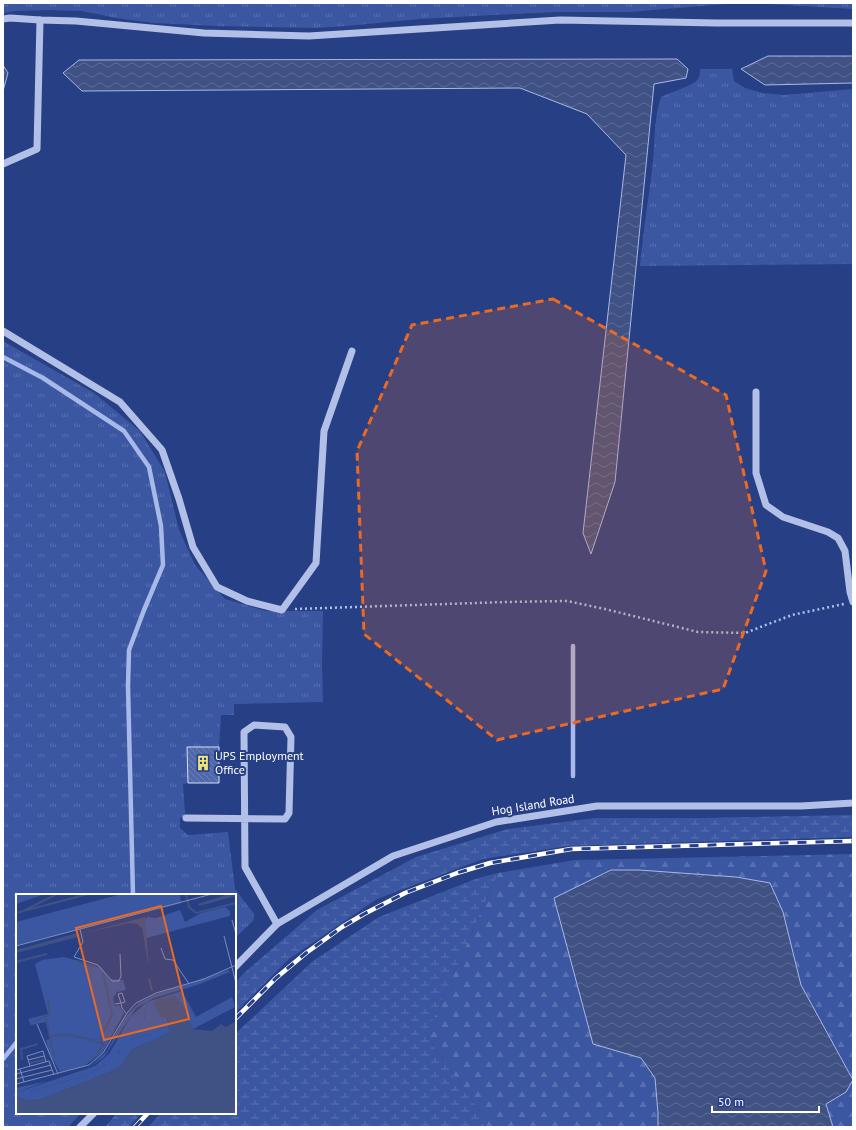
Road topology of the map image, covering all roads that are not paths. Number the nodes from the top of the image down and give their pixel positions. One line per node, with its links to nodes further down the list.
1 (3, 19): 2 (street)
2 (40, 20): 3 (street); 4 (street)
3 (853, 23)
4 (3, 164)
5 (3, 331): 6 (street)
6 (352, 351)
7 (756, 392): 8 (street)
8 (853, 602)
9 (853, 803): 12 (street, Hog Island Road)
10 (186, 818): 11 (street)
11 (245, 819): 11 (street); 12 (street)
12 (277, 924): 13 (street, Hog Island Road)
13 (236, 966)
14 (93, 1114): 15 (street)
15 (80, 1127)

